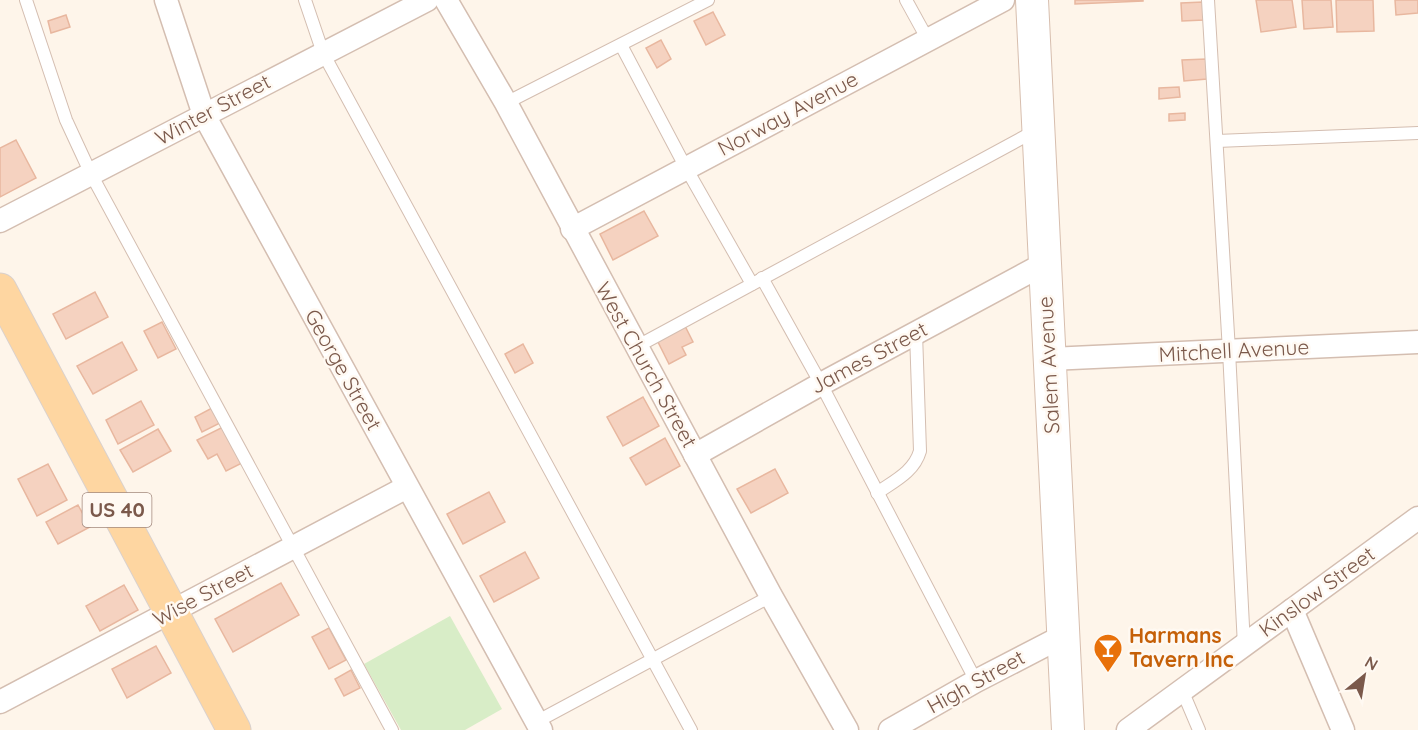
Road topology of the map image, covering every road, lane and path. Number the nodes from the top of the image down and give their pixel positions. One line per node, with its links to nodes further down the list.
1 (26, 0): 20 (lane)
2 (166, 0): 15 (street, George Street)
3 (305, 0): 13 (lane)
4 (427, 0): 13 (street, Winter Street)
5 (446, 0): 14 (street, West Church Street)
6 (708, 0): 12 (lane)
7 (906, 0): 11 (lane)
8 (1003, 0): 11 (street, Norway Avenue)
9 (1032, 0): 16 (main road, Salem Avenue)
10 (1208, 0): 18 (lane)
11 (928, 40): 19 (street, Norway Avenue)
12 (621, 45): 14 (lane); 19 (lane)
13 (323, 53): 15 (street, Winter Street); 42 (lane)
14 (506, 103): 22 (street, West Church Street)
15 (204, 115): 20 (street, Winter Street); 33 (street, George Street)
16 (1039, 129): 23 (main road, Salem Avenue); 24 (lane)
17 (1418, 133): 18 (lane)
18 (1218, 141): 29 (lane)
19 (686, 168): 22 (street, Norway Avenue); 24 (lane)
20 (91, 174): 21 (street, Winter Street); 36 (lane)
21 (0, 221)
22 (572, 229): 28 (street, West Church Street)
23 (1044, 264): 26 (street, James Street); 30 (main road, Salem Avenue)
24 (757, 281): 28 (lane); 31 (lane)
25 (0, 290): 39 (main road, US 40)
26 (916, 333): 31 (street, James Street); 34 (lane)
27 (1418, 342): 29 (street, Mitchell Avenue)
28 (636, 346): 32 (street, West Church Street)
29 (1229, 351): 30 (street, Mitchell Avenue); 41 (lane)
30 (1050, 359): 40 (main road, Salem Avenue)
31 (821, 384): 32 (street, James Street); 34 (lane)
32 (694, 455): 37 (street, West Church Street)
33 (407, 487): 36 (street, Wise Street); 46 (street, George Street)
34 (878, 492): 43 (lane)
35 (1418, 518): 38 (street, Kinslow Street)
36 (293, 548): 39 (street, Wise Street); 48 (lane)
37 (771, 596): 42 (lane); 50 (street, West Church Street)
38 (1292, 610): 41 (street, Kinslow Street); 55 (street)
39 (172, 612): 45 (street, Wise Street); 47 (main road, US 40)
40 (1063, 636): 43 (street, High Street); 52 (main road, Salem Avenue)
41 (1244, 645): 44 (street, Kinslow Street)
42 (651, 660): 46 (lane); 49 (lane)
43 (976, 681): 51 (street, High Street)
44 (1182, 690): 53 (street, Kinslow Street); 54 (lane)
45 (0, 702)
46 (539, 726)
47 (234, 730)
48 (392, 730)
49 (691, 730)
50 (847, 730)
51 (890, 730)
52 (1068, 730)
53 (1128, 730)
54 (1199, 730)
55 (1343, 730)

